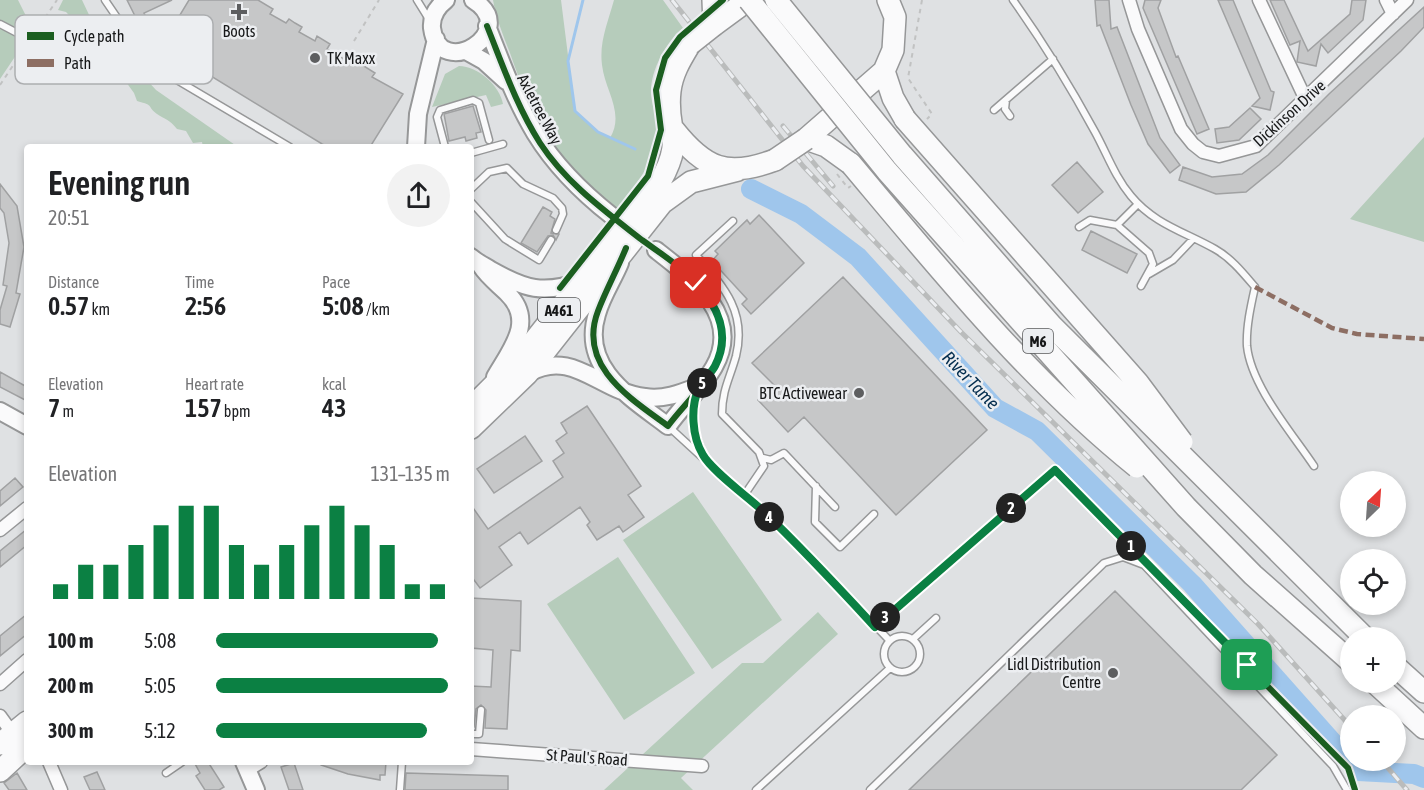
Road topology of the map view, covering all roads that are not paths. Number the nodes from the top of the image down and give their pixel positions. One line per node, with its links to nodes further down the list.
1 (105, 0): 15 (lane)
2 (417, 0): 20 (lane)
3 (444, 0): 20 (street)
4 (713, 0): 17 (highway)
5 (748, 0): 17 (highway); 71 (highway, M6, bridge)
6 (776, 0): 67 (highway, M6, bridge)
7 (1012, 0): 22 (lane)
8 (1129, 0): 28 (street, Dickinson Drive)
9 (1259, 0): 28 (street)
10 (1386, 0): 14 (street)
11 (1407, 0): 14 (street, Dickinson Drive)
12 (479, 2): 18 (street, Axletree Way)
13 (895, 6): 23 (highway)
14 (1393, 14): 28 (street, Dickinson Drive)
15 (115, 15)
16 (0, 24): 19 (lane)
17 (714, 25): 31 (highway, bridge)
18 (487, 26): 21 (street); 26 (street, Axletree Way)
19 (15, 32)
20 (434, 32): 21 (street, Axletree Way); 24 (street)
21 (461, 52): 24 (street); 26 (street, Axletree Way)
22 (1053, 59): 27 (lane); 41 (lane)
23 (884, 72): 32 (highway); 67 (highway, bridge)
24 (428, 79): 35 (street)
25 (184, 84): 34 (lane)
26 (511, 87): 43 (street, Axletree Way)
27 (1006, 100): 29 (lane); 30 (lane)
28 (1306, 100)
29 (994, 110)
30 (1010, 116)
31 (674, 130): 39 (highway); 54 (highway, A461)
32 (806, 139): 39 (highway, bridge); 71 (highway, bridge)
33 (489, 140): 36 (lane)
34 (285, 144)
35 (416, 144)
36 (445, 144)
37 (503, 144): 38 (lane)
38 (474, 152)
39 (738, 170): 50 (highway, A461)
40 (474, 186): 47 (lane)
41 (1138, 204): 45 (lane); 48 (lane)
42 (474, 205): 49 (lane)
43 (612, 216)
44 (733, 221): 65 (lane)
45 (1117, 225): 46 (lane); 53 (lane)
46 (1079, 227)
47 (556, 231)
48 (1193, 239): 53 (lane); 66 (lane)
49 (551, 240)
50 (626, 248): 56 (highway, A461); 58 (street)
51 (656, 250): 57 (street)
52 (479, 268): 54 (street); 59 (street)
53 (1148, 274): 55 (lane)
54 (582, 281): 59 (highway, A461)
55 (1140, 286)
56 (527, 374): 58 (street); 62 (highway, A461)
57 (699, 386): 58 (street); 63 (street); 64 (lane)
58 (622, 392): 63 (street)
59 (477, 403)
60 (0, 411): 61 (street)
61 (24, 424)
62 (474, 425)
63 (668, 426): 64 (lane)
64 (703, 456): 69 (lane)
65 (763, 458): 68 (lane); 69 (lane)
66 (1314, 466)
67 (1202, 475): 76 (highway, M6, bridge)
68 (816, 486): 70 (lane); 73 (lane)
69 (745, 494): 78 (lane)
70 (835, 507)
71 (1186, 507): 79 (highway, M6, bridge)
72 (24, 510): 74 (street)
73 (874, 514)
74 (0, 530)
75 (936, 618): 77 (lane)
76 (1354, 627)
77 (913, 639): 78 (lane); 81 (lane)
78 (889, 640): 81 (lane)
79 (1340, 652)
80 (24, 663): 83 (street)
81 (890, 668): 102 (lane)
82 (1406, 676): 84 (highway)
83 (0, 684)
84 (1424, 692)
85 (1386, 693): 88 (highway)
86 (481, 710): 89 (lane)
87 (0, 716): 90 (street)
88 (1424, 728)
89 (474, 734)
90 (17, 737): 97 (highway)
91 (474, 749): 96 (street, St Paul's Road)
92 (50, 765): 99 (street)
93 (178, 765): 98 (lane)
94 (251, 765): 100 (street)
95 (402, 765): 101 (lane)
96 (702, 766)
97 (0, 771)
98 (166, 773)
99 (61, 790)
100 (256, 790)
101 (400, 790)
102 (756, 790)
103 (870, 790): 104 (lane)
104 (1347, 790)

